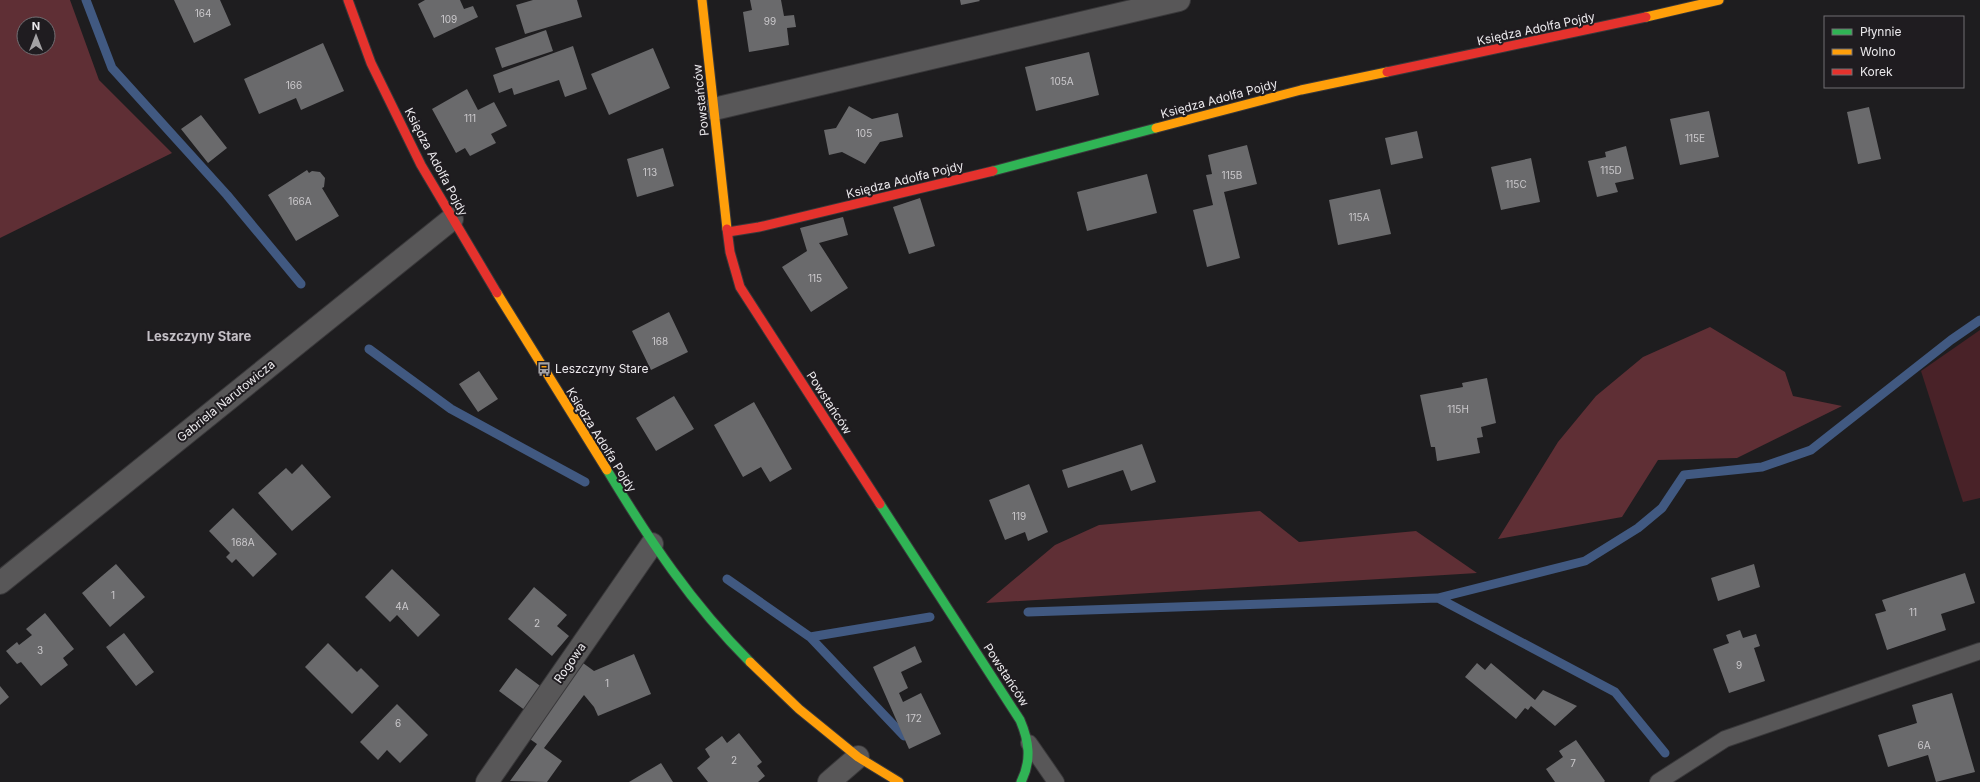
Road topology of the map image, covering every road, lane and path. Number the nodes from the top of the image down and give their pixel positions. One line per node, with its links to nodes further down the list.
1 (348, 0): 6 (street, Księdza Adolfa Pojdy)
2 (702, 0): 5 (street, Powstańców)
3 (1180, 0): 5 (street)
4 (1719, 0): 7 (street, Księdza Adolfa Pojdy)
5 (714, 109): 7 (street, Powstańców)
6 (452, 219): 8 (street, Księdza Adolfa Pojdy); 9 (street, Gabriela Narutowicza)
7 (728, 232): 11 (street, Powstańców)
8 (652, 544): 12 (street, Księdza Adolfa Pojdy); 13 (street, Rogowa)
9 (0, 583)
10 (1980, 651): 18 (lane)
11 (1029, 743): 16 (street, Powstańców); 17 (lane)
12 (858, 757): 14 (street); 15 (street, Księdza Adolfa Pojdy)
13 (487, 782)
14 (829, 782)
15 (899, 782)
16 (1021, 782)
17 (1056, 782)
18 (1658, 782)

